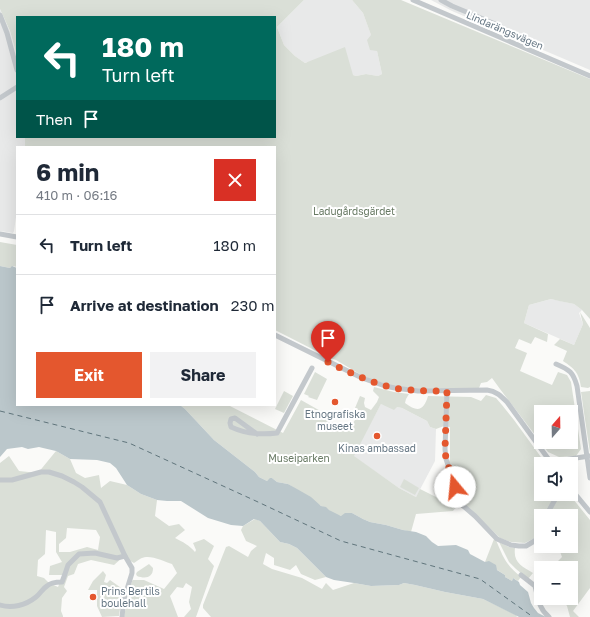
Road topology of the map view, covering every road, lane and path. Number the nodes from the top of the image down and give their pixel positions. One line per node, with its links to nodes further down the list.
1 (412, 0): 6 (street, Lindarängsvägen)
2 (441, 0): 4 (street)
3 (0, 15): 5 (street)
4 (500, 26)
5 (16, 66)
6 (590, 76)
7 (16, 88): 8 (street)
8 (0, 98)
9 (0, 234): 10 (street)
10 (16, 237)
11 (276, 336): 14 (street)
12 (556, 364): 16 (street)
13 (312, 368): 15 (street)
14 (447, 391): 17 (street); 23 (street)
15 (257, 434): 15 (street)
16 (589, 456): 18 (street); 19 (street)
17 (547, 457)
18 (578, 458)
19 (590, 478)
20 (0, 480): 24 (street)
21 (578, 497): 22 (street)
22 (590, 512)
23 (534, 541)
24 (125, 556): 26 (street); 27 (street)
25 (521, 574): 28 (street)
26 (0, 606)
27 (122, 617)
28 (549, 617)

